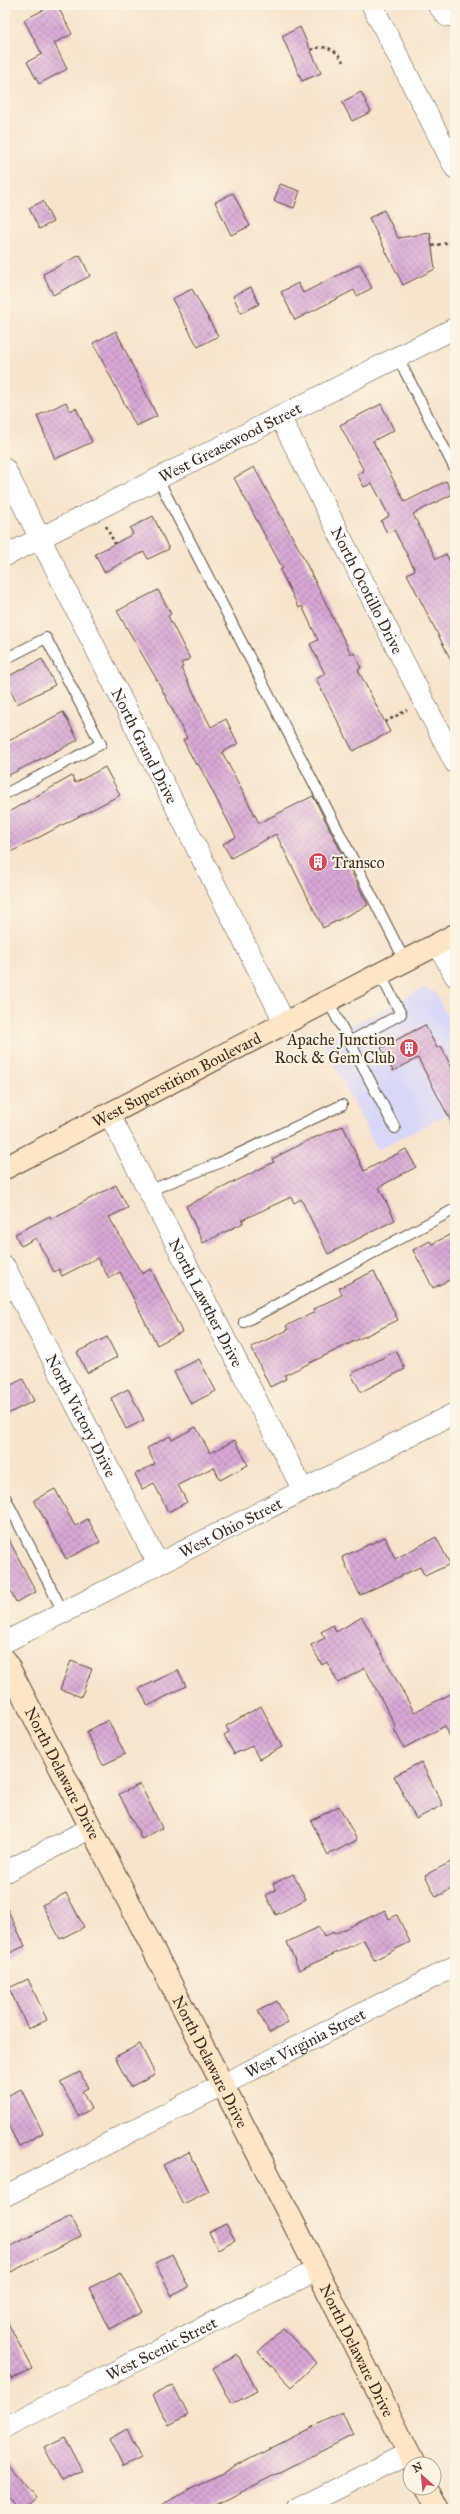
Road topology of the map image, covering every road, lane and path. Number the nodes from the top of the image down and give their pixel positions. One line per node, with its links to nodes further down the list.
1 (372, 5): 4 (street)
2 (311, 50): 3 (path)
3 (343, 62)
4 (455, 168)
5 (455, 241): 6 (path)
6 (432, 246)
7 (455, 328): 8 (street, West Greasewood Street)
8 (398, 358): 9 (street, West Greasewood Street); 11 (lane)
9 (280, 418): 12 (street, West Greasewood Street); 16 (street, North Ocotillo Drive)
10 (5, 468): 13 (street, North Grand Drive)
11 (455, 469)
12 (158, 479): 13 (street, West Greasewood Street); 21 (lane)
13 (39, 538): 14 (street, West Greasewood Street); 25 (street, North Grand Drive)
14 (5, 556)
15 (5, 659): 19 (lane)
16 (424, 702): 17 (path); 18 (street, North Ocotillo Drive)
17 (385, 722)
18 (455, 762)
19 (5, 794)
20 (447, 939): 21 (street, West Superstition Boulevard); 23 (street)
21 (405, 961): 22 (street, West Superstition Boulevard)
22 (380, 974): 24 (street, West Superstition Boulevard); 26 (lane)
23 (455, 976)
24 (328, 1001): 25 (street, West Superstition Boulevard); 26 (lane)
25 (285, 1023): 28 (street, West Superstition Boulevard)
26 (349, 1042): 29 (lane)
27 (342, 1105): 31 (lane)
28 (109, 1114): 30 (street, West Superstition Boulevard); 31 (street, North Lawther Drive)
29 (395, 1128)
30 (5, 1168)
31 (148, 1191): 36 (street, North Lawther Drive)
32 (455, 1209): 34 (lane)
33 (5, 1267): 38 (street, North Victory Drive)
34 (244, 1322)
35 (455, 1412): 36 (street, West Ohio Street)
36 (303, 1490): 38 (street, West Ohio Street)
37 (5, 1497): 39 (lane)
38 (158, 1564): 39 (street, West Ohio Street)
39 (63, 1612): 40 (street, West Ohio Street)
40 (5, 1642)
41 (5, 1660): 42 (street, North Delaware Drive)
42 (91, 1828): 43 (street); 45 (street, North Delaware Drive)
43 (5, 1872)
44 (455, 1966): 45 (street, West Virginia Street)
45 (221, 2085): 46 (street, West Virginia Street); 47 (street, North Delaware Drive)
46 (5, 2196)
47 (317, 2270): 48 (street, West Scenic Street); 49 (street, North Delaware Drive)
48 (5, 2427)
49 (410, 2456)
50 (402, 2462): 52 (street)
51 (431, 2496): 53 (street)
52 (297, 2509)
53 (438, 2509)

